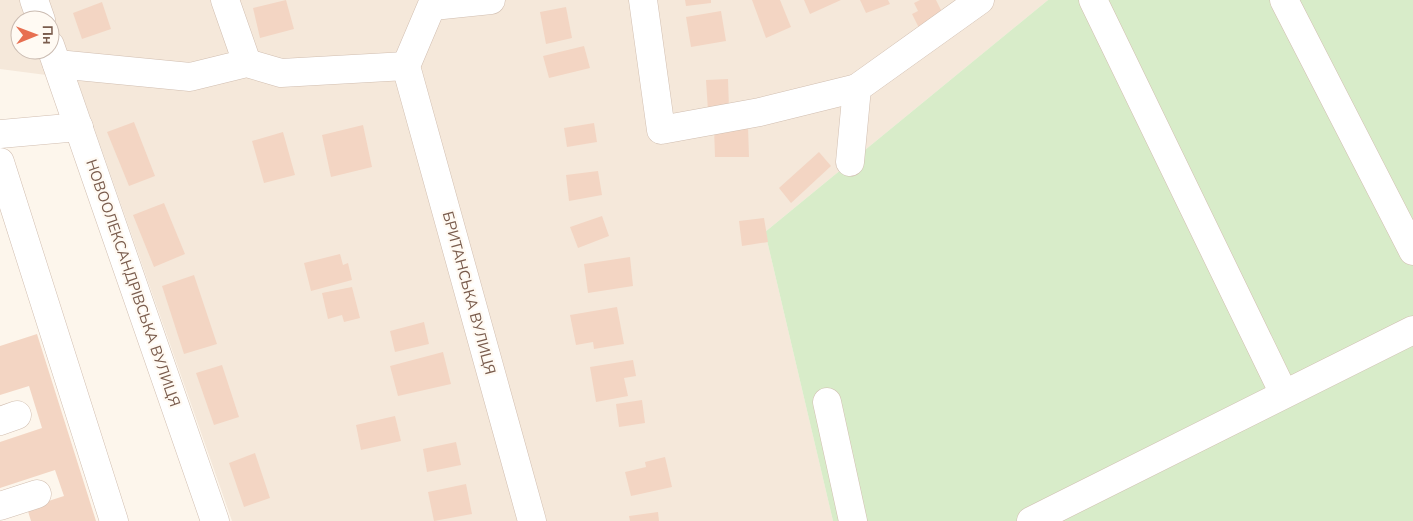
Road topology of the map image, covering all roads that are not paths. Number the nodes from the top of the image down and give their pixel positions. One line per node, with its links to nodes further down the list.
1 (225, 0): 10 (street)
2 (491, 0): 7 (street)
3 (643, 0): 12 (street)
4 (980, 0): 12 (street)
5 (1093, 0): 19 (street)
6 (1284, 0): 17 (street)
7 (434, 3): 11 (street)
8 (60, 55): 10 (street)
9 (55, 60): 13 (street, НОВООЛЕКСАНДРІВСЬКА ВУЛИЦЯ)
10 (247, 63): 11 (street)
11 (406, 66): 25 (street, БРИТАНСЬКА ВУЛИЦЯ)
12 (857, 88): 16 (street)
13 (79, 127): 14 (street); 24 (street, НОВООЛЕКСАНДРІВСЬКА ВУЛИЦЯ)
14 (0, 134)
15 (0, 162): 23 (street)
16 (850, 162)
17 (1413, 251)
18 (1413, 330): 19 (street)
19 (1284, 394): 27 (street)
20 (827, 402): 26 (street)
21 (37, 494): 22 (street)
22 (0, 506)
23 (114, 521)
24 (215, 521)
25 (532, 521)
26 (853, 521)
27 (1031, 521)

